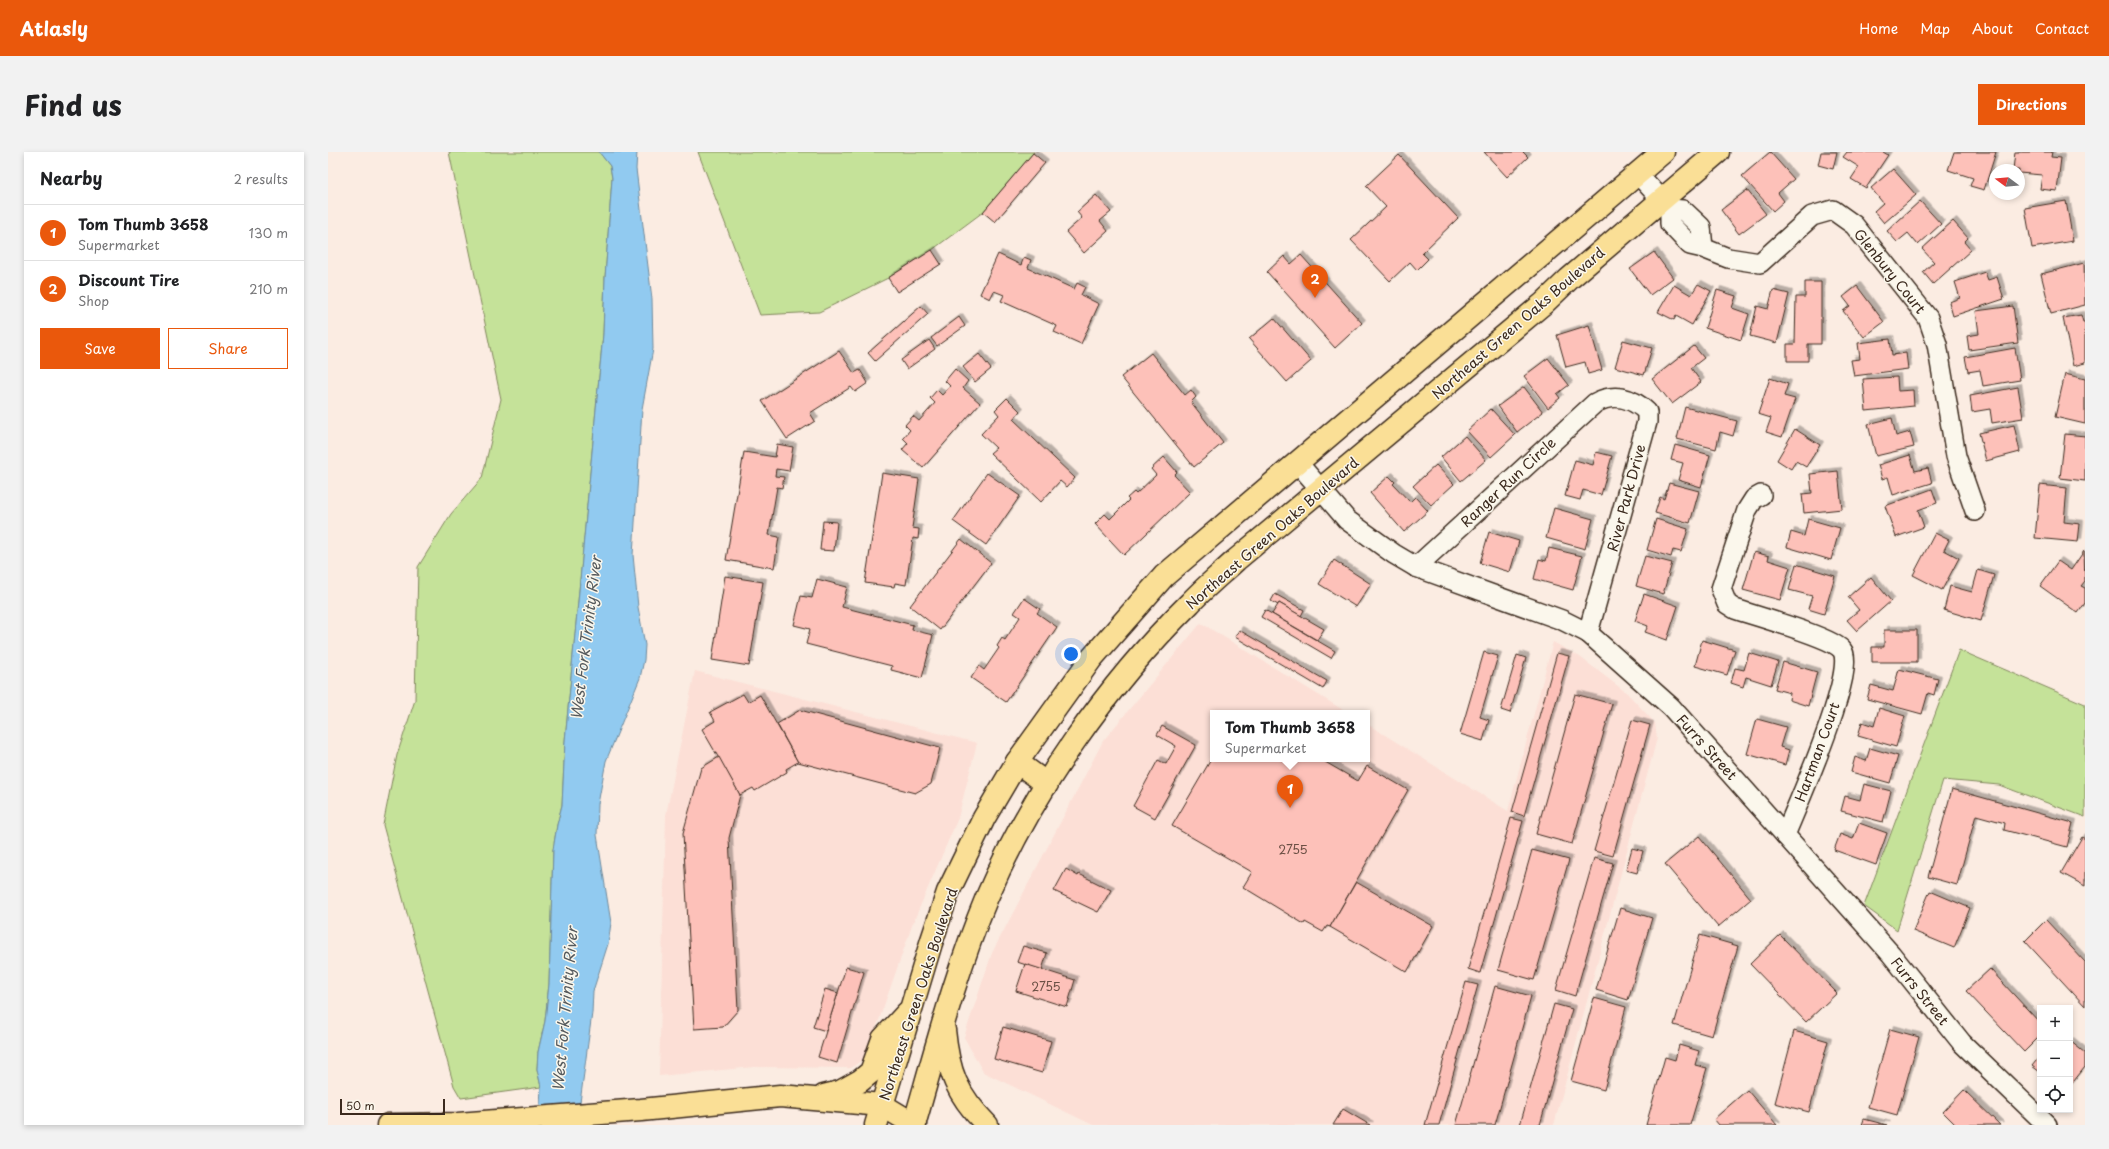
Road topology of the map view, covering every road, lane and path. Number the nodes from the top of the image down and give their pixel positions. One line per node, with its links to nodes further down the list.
1 (1664, 152): 3 (main road, Northeast Green Oaks Boulevard)
2 (1718, 152): 4 (main road, Northeast Green Oaks Boulevard)
3 (1638, 174): 4 (street); 6 (main road, Northeast Green Oaks Boulevard)
4 (1666, 205): 7 (main road, Northeast Green Oaks Boulevard); 9 (street, Glenbury Court)
5 (1601, 399): 10 (street, Ranger Run Circle); 11 (street, River Park Drive)
6 (1297, 462): 7 (street, Furrs Street); 12 (main road, Northeast Green Oaks Boulevard)
7 (1320, 490): 10 (street, Furrs Street); 13 (main road, Northeast Green Oaks Boulevard)
8 (1761, 495): 14 (street, Hartman Court)
9 (1975, 511)
10 (1416, 567): 11 (street, Furrs Street)
11 (1588, 633): 14 (street, Furrs Street)
12 (1016, 762): 13 (main road); 15 (main road, Northeast Green Oaks Boulevard)
13 (1047, 784): 16 (main road, Northeast Green Oaks Boulevard)
14 (1785, 835): 23 (street, Furrs Street)
15 (912, 1008): 17 (main road); 18 (main road, Northeast Green Oaks Boulevard)
16 (944, 1023): 21 (main road, Northeast Green Oaks Boulevard); 22 (main road)
17 (816, 1098): 18 (main road); 19 (main road)
18 (879, 1115): 21 (main road)
19 (458, 1124): 20 (main road)
20 (388, 1125)
21 (914, 1125)
22 (987, 1125)
23 (2048, 1125)

